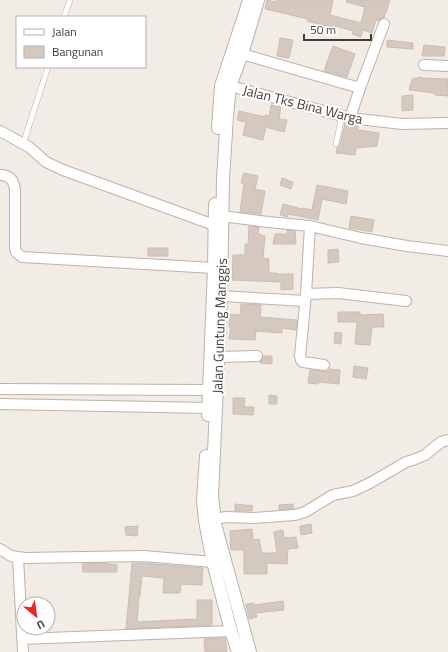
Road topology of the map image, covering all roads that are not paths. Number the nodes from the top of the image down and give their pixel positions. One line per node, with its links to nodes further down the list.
1 (70, 0): 4 (lane)
2 (250, 0): 19 (street, Jalan Guntung Manggis)
3 (258, 0): 6 (street, Jalan Guntung Manggis)
4 (64, 16)
5 (384, 24): 11 (street)
6 (242, 54): 10 (street, Jalan Guntung Manggis); 11 (street)
7 (424, 65): 8 (street)
8 (448, 66)
9 (48, 68): 15 (lane)
10 (230, 86): 12 (street, Jalan Tks Bina Warga); 18 (street, Jalan Guntung Manggis)
11 (360, 88): 12 (street)
12 (346, 117): 13 (street, Jalan Tks Bina Warga); 16 (lane)
13 (448, 123)
14 (0, 131): 15 (street)
15 (23, 144): 19 (street)
16 (336, 144)
17 (0, 175): 22 (street)
18 (222, 216): 20 (street); 23 (street, Jalan Guntung Manggis)
19 (214, 225): 22 (street, Jalan Guntung Manggis)
20 (310, 226): 21 (street); 24 (street)
21 (448, 251)
22 (214, 268): 30 (street, Jalan Guntung Manggis)
23 (221, 296): 24 (street); 27 (street, Jalan Guntung Manggis)
24 (306, 298): 25 (street); 28 (street)
25 (406, 301)
26 (257, 356): 27 (street)
27 (219, 357): 34 (street, Jalan Guntung Manggis)
28 (324, 365)
29 (0, 389): 30 (street)
30 (209, 390): 32 (street, Jalan Guntung Manggis)
31 (0, 404): 32 (street)
32 (208, 408): 37 (street, Jalan Guntung Manggis)
33 (448, 440): 34 (street)
34 (214, 519): 42 (street, Jalan Guntung Manggis)
35 (0, 549): 36 (street)
36 (18, 557): 37 (street); 39 (street)
37 (213, 562): 38 (street, Jalan Guntung Manggis)
38 (231, 631): 39 (street); 41 (street, Jalan Guntung Manggis)
39 (22, 639): 40 (street)
40 (23, 652)
41 (238, 652)
42 (250, 652)

